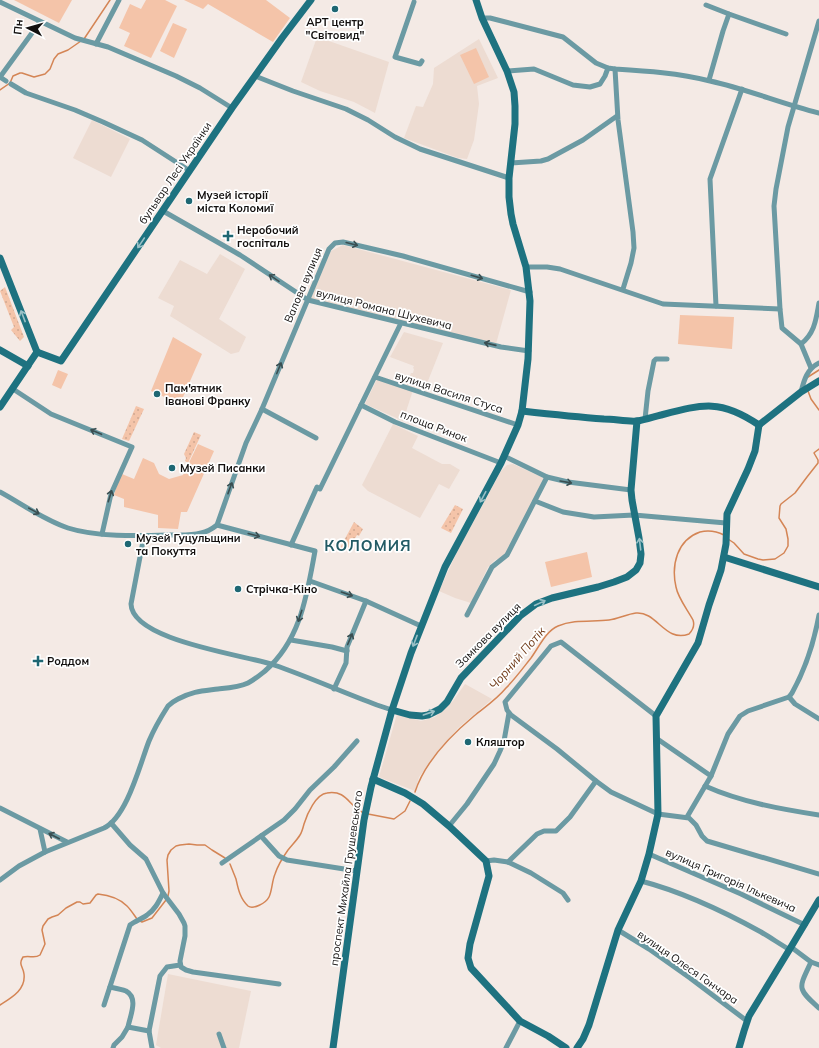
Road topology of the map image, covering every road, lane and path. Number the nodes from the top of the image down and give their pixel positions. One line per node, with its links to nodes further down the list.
1 (119, 0): 12 (street)
2 (311, 0): 17 (street, бульвар Лесі Українки)
3 (476, 0): 8 (street, проспект Михайла Грушевського)
4 (0, 2): 10 (street)
5 (414, 2): 13 (street)
6 (706, 5): 7 (street)
7 (729, 14): 11 (street); 19 (street)
8 (482, 18): 14 (street); 16 (street, проспект Михайла Грушевського)
9 (819, 21): 23 (street)
10 (40, 22): 12 (street); 18 (street)
11 (786, 34)
12 (96, 44): 24 (street)
13 (422, 61)
14 (608, 68): 15 (street); 16 (street)
15 (615, 69): 19 (street); 26 (street)
16 (507, 71): 27 (street, проспект Михайла Грушевського)
17 (255, 76): 24 (street, бульвар Лесі Українки); 29 (street)
18 (0, 77): 20 (street)
19 (709, 80): 22 (street)
20 (6, 81)
21 (11, 84): 28 (street)
22 (742, 89): 23 (street); 37 (street)
23 (794, 107): 25 (street); 38 (street)
24 (232, 108): 28 (street, бульвар Лесі Українки)
25 (819, 113)
26 (618, 116): 27 (street); 33 (street)
27 (511, 163): 29 (street, проспект Михайла Грушевського)
28 (190, 170): 30 (street, бульвар Лесі Українки)
29 (509, 178): 32 (street, проспект Михайла Грушевського)
30 (163, 211): 35 (street, вулиця Романа Шухевича, one-way to 30); 43 (street, бульвар Лесі Українки, one-way to 43)
31 (0, 258): 43 (street, one-way to 31)
32 (526, 267): 33 (street); 34 (street, проспект Михайла Грушевського)
33 (623, 289): 37 (street)
34 (530, 292): 35 (street, Валова вулиця, one-way to 34); 42 (street, проспект Михайла Грушевського)
35 (307, 300): 39 (street, вулиця Романа Шухевича); 54 (street, Валова вулиця, one-way to 35)
36 (819, 303): 40 (street)
37 (716, 306): 38 (street)
38 (780, 309): 40 (street)
39 (401, 323): 42 (street, вулиця Романа Шухевича, one-way to 39); 48 (street)
40 (801, 344): 47 (street)
41 (0, 350): 46 (street)
42 (529, 351): 55 (street, проспект Михайла Грушевського)
43 (37, 352): 46 (street)
44 (667, 359): 56 (street)
45 (819, 363): 47 (street)
46 (28, 366): 50 (street)
47 (811, 368): 51 (street)
48 (375, 377): 52 (street); 58 (street, вулиця Василя Стуса)
49 (819, 381): 51 (street)
50 (13, 389): 53 (street); 69 (street, one-way to 50)
51 (801, 392): 59 (street)
52 (362, 405): 61 (street, площа Ринок); 71 (street)
53 (0, 407)
54 (262, 410): 60 (street); 68 (street, Валова вулиця, one-way to 54)
55 (522, 411): 57 (street); 58 (street, проспект Михайла Грушевського)
56 (646, 419): 57 (street); 59 (street)
57 (638, 421): 63 (street, Замкова вулиця)
58 (518, 425): 61 (street, проспект Михайла Грушевського)
59 (759, 425): 67 (street)
60 (316, 438)
61 (503, 459): 62 (street, площа Ринок); 78 (street, проспект Михайла Грушевського, one-way to 78)
62 (547, 477): 63 (street, площа Ринок, one-way to 63); 65 (street)
63 (631, 490): 66 (street, Замкова вулиця)
64 (0, 492): 69 (street, one-way to 69)
65 (535, 502): 66 (street); 76 (street)
66 (634, 515): 67 (street); 84 (street, Замкова вулиця, one-way to 66)
67 (726, 523): 72 (street)
68 (217, 525): 70 (street); 71 (street, one-way to 71)
69 (102, 534): 70 (street)
70 (144, 536): 81 (street)
71 (291, 545): 73 (street)
72 (724, 557): 74 (street); 86 (street)
73 (310, 581): 75 (street, one-way to 75); 79 (street, one-way to 79)
74 (819, 587)
75 (366, 601): 78 (street); 80 (street, one-way to 75)
76 (467, 615)
77 (819, 615): 83 (street)
78 (421, 626): 84 (street, проспект Михайла Грушевського, one-way to 84)
79 (291, 640): 80 (street); 81 (street)
80 (347, 651): 82 (street)
81 (273, 664): 82 (street); 98 (street)
82 (334, 688): 84 (street)
83 (789, 697): 87 (street); 90 (street)
84 (392, 710): 91 (street, проспект Михайла Грушевського)
85 (508, 713): 86 (street); 92 (street); 99 (street)
86 (656, 716): 88 (street)
87 (819, 719)
88 (656, 738): 90 (street); 95 (street)
89 (357, 741): 101 (street)
90 (711, 776): 93 (street)
91 (373, 779): 99 (street); 108 (street, проспект Михайла Грушевського)
92 (596, 781): 95 (street); 107 (street)
93 (705, 786): 96 (street); 97 (street)
94 (0, 808): 100 (street)
95 (658, 814): 97 (street); 104 (street)
96 (819, 815)
97 (687, 817): 109 (street)
98 (111, 823): 102 (street); 112 (street)
99 (449, 826): 105 (street)
100 (40, 829): 102 (street, one-way to 100); 103 (street)
101 (261, 836): 106 (street); 108 (street)
102 (67, 842): 103 (street)
103 (45, 852): 110 (street)
104 (649, 854): 111 (street); 115 (street, вулиця Григорія Ількевича)
105 (486, 861): 107 (street); 126 (street)
106 (223, 862)
107 (508, 862): 113 (street)
108 (357, 871): 133 (street, проспект Михайла Грушевського)
109 (819, 874)
110 (0, 880)
111 (641, 881): 116 (street); 117 (street)
112 (166, 896): 119 (street); 122 (street)
113 (568, 900)
114 (819, 900): 115 (street)
115 (805, 925): 117 (street)
116 (618, 930): 125 (street, вулиця Олеся Гончара); 136 (street)
117 (791, 948): 118 (street); 125 (street)
118 (811, 962): 120 (street); 124 (street)
119 (180, 965): 121 (street); 128 (street)
120 (819, 965)
121 (279, 984)
122 (110, 987): 123 (street); 127 (street)
123 (104, 1005)
124 (819, 1008)
125 (747, 1020): 137 (street)
126 (520, 1021): 134 (street); 135 (street)
127 (128, 1027): 128 (street); 130 (street)
128 (149, 1031): 131 (street)
129 (219, 1034): 132 (street)
130 (113, 1048)
131 (152, 1048)
132 (224, 1048)
133 (333, 1048)
134 (506, 1048)
135 (566, 1048)
136 (577, 1048)
137 (739, 1048)

